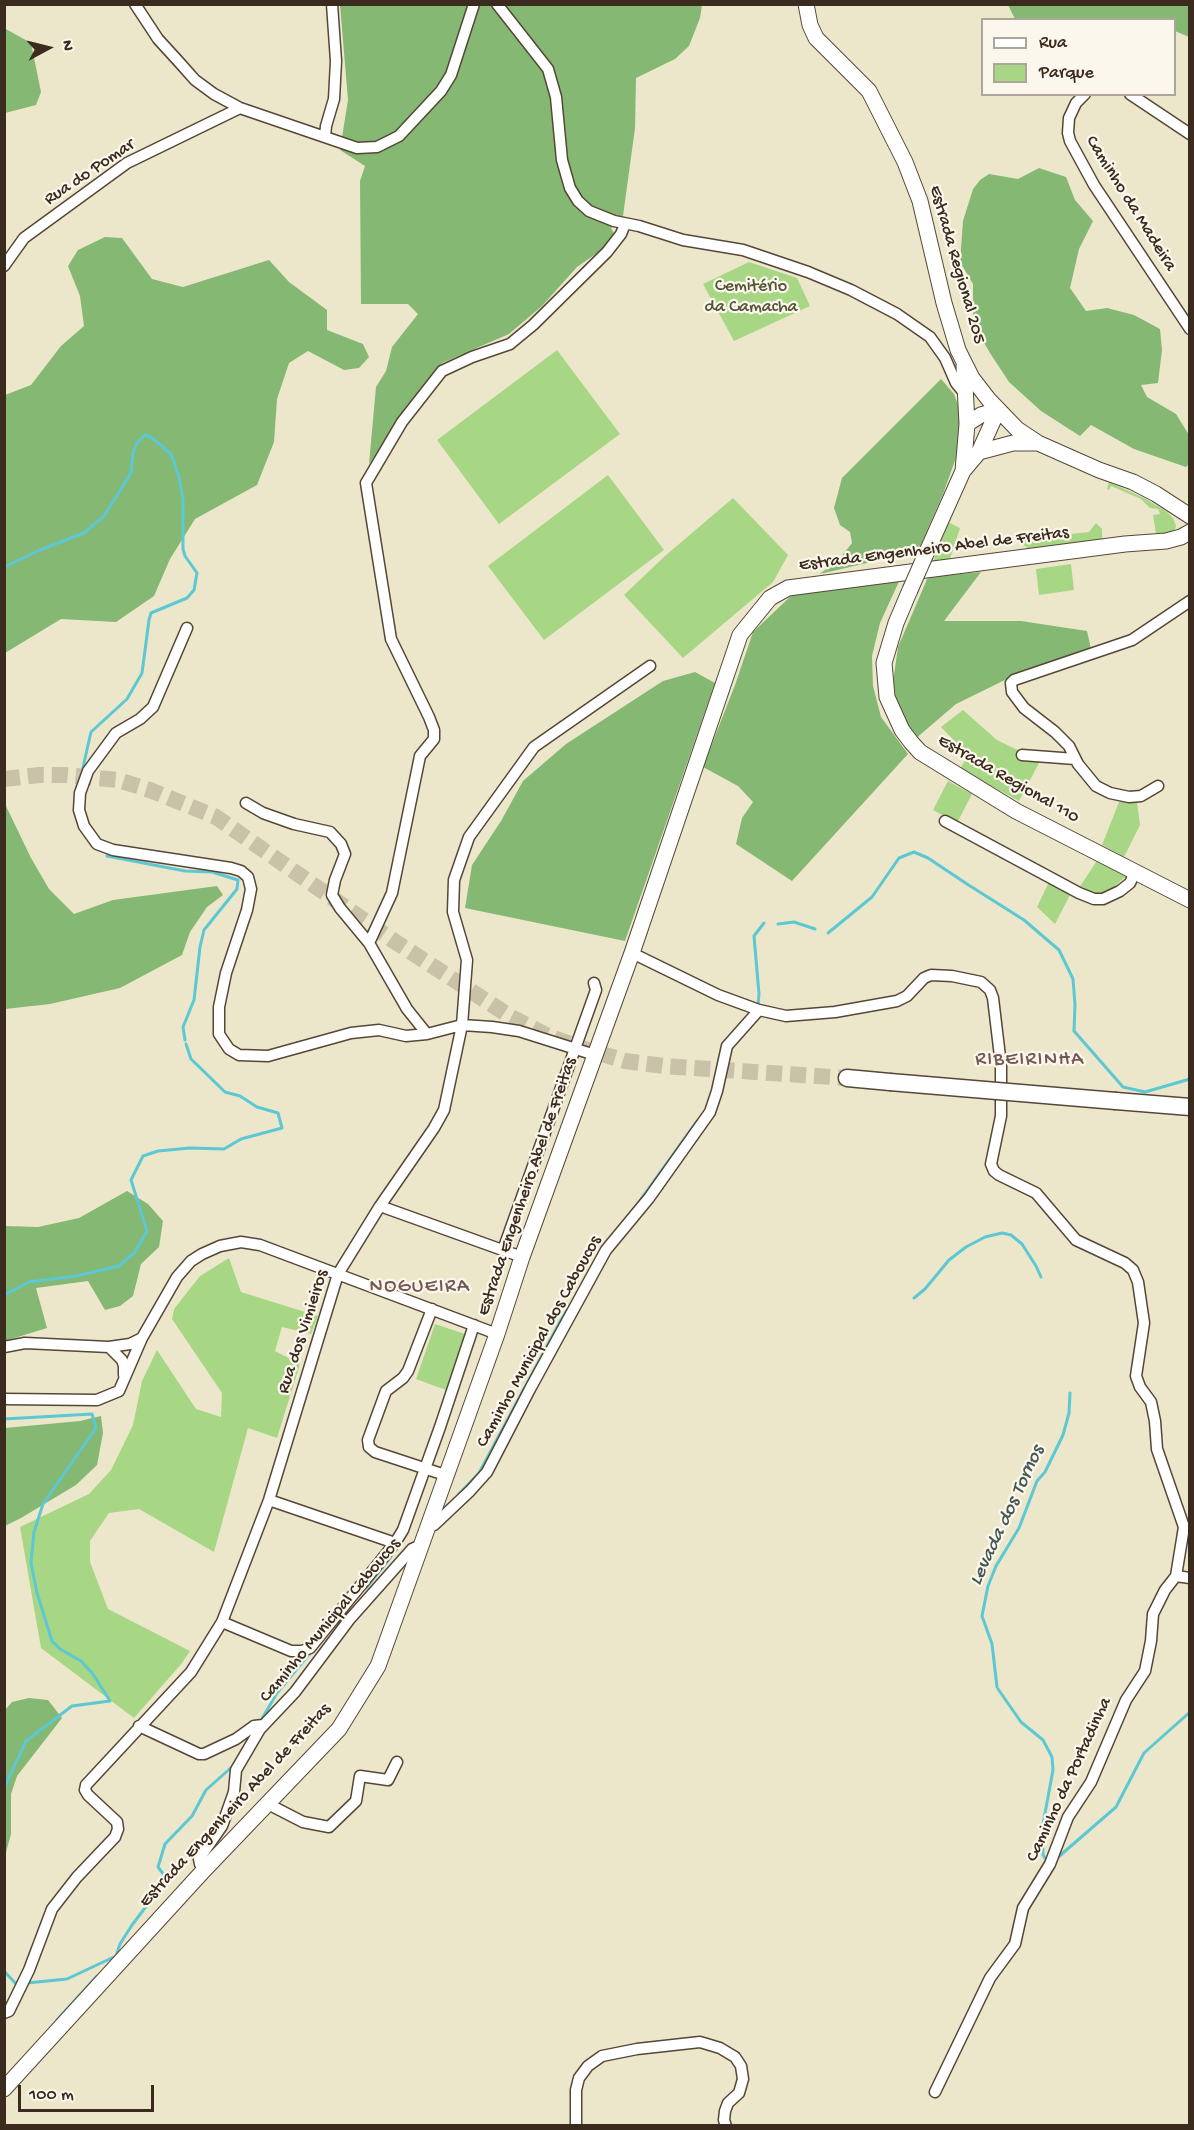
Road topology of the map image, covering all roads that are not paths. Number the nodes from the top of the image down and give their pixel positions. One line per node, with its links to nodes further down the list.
1 (135, 4): 8 (street)
2 (332, 4): 10 (street)
3 (474, 4): 10 (street)
4 (497, 4): 11 (street)
5 (806, 4): 14 (main road, Estrada Regional 205)
6 (1084, 96): 13 (street, Caminho da Madeira)
7 (1133, 96): 9 (street)
8 (240, 108): 10 (street); 12 (street, Rua do Pomar)
9 (1190, 134)
10 (325, 137)
11 (625, 224): 15 (street); 33 (street)
12 (4, 266)
13 (1190, 329)
14 (964, 363): 15 (main road, Estrada Regional 110); 16 (main road, Estrada Regional 205)
15 (966, 395): 17 (main road, Estrada Regional 110)
16 (998, 410): 17 (main road); 18 (main road, Estrada Regional 205); 19 (main road, Estrada Regional 110)
17 (967, 429): 19 (main road); 20 (main road, Estrada Regional 110)
18 (1038, 443): 19 (main road); 21 (main road, Estrada Regional 205)
19 (979, 452): 20 (main road, Estrada Regional 110)
20 (963, 471): 31 (main road, Estrada Regional 110, bridge)
21 (1190, 516)
22 (1190, 532): 34 (main road, Estrada Engenheiro Abel de Freitas)
23 (1190, 601): 27 (street)
24 (187, 628): 38 (street)
25 (650, 666): 37 (street, Rua dos Vimieiros)
26 (1022, 755): 27 (street)
27 (1075, 759): 28 (street)
28 (1158, 786)
29 (246, 803): 33 (street)
30 (945, 821): 31 (street)
31 (1135, 872): 32 (main road, Estrada Regional 110)
32 (1190, 900)
33 (369, 943): 38 (street)
34 (632, 953): 36 (street); 40 (main road, Estrada Engenheiro Abel de Freitas)
35 (594, 982): 39 (street)
36 (759, 1010): 58 (street, Caminho Municipal dos Caboucos); 61 (street)
37 (462, 1025): 38 (street); 39 (street); 43 (street, Rua dos Vimieiros)
38 (427, 1034)
39 (574, 1048): 40 (street); 44 (street)
40 (595, 1055): 45 (main road, Estrada Engenheiro Abel de Freitas)
41 (847, 1078): 42 (main road, bridge)
42 (1190, 1107)
43 (380, 1206): 44 (street); 46 (street, Rua dos Vimieiros)
44 (503, 1250): 45 (street)
45 (522, 1257): 49 (main road, Estrada Engenheiro Abel de Freitas)
46 (338, 1274): 47 (street); 50 (street); 57 (street, Rua dos Vimieiros)
47 (432, 1310): 48 (street); 55 (street)
48 (474, 1325): 49 (street); 55 (street)
49 (497, 1334): 56 (main road, Estrada Engenheiro Abel de Freitas)
50 (142, 1338): 52 (street); 53 (street)
51 (4, 1347): 52 (street)
52 (109, 1347): 53 (street)
53 (124, 1378): 54 (street)
54 (4, 1399)
55 (426, 1469): 56 (street); 59 (street)
56 (445, 1475): 58 (main road, Estrada Engenheiro Abel de Freitas)
57 (268, 1500): 59 (street); 63 (street, Rua dos Vimieiros)
58 (428, 1524): 60 (main road, Estrada Engenheiro Abel de Freitas)
59 (395, 1543): 63 (street)
60 (421, 1545): 65 (street, Caminho Municipal Caboucos); 67 (main road, Estrada Engenheiro Abel de Freitas)
61 (1176, 1576): 62 (street); 71 (street, Caminho da Portadinha)
62 (1190, 1578)
63 (222, 1622): 64 (street, Rua dos Vimieiros)
64 (139, 1726): 65 (street, Caminho Municipal Caboucos); 69 (street, Rua dos Vimieiros)
65 (259, 1726): 68 (street)
66 (397, 1762): 67 (street)
67 (267, 1804): 68 (main road, Estrada Engenheiro Abel de Freitas)
68 (205, 1869): 70 (main road, Estrada Engenheiro Abel de Freitas)
69 (4, 2013)
70 (4, 2089)
71 (935, 2092)
72 (576, 2126): 73 (street)
73 (726, 2126)

